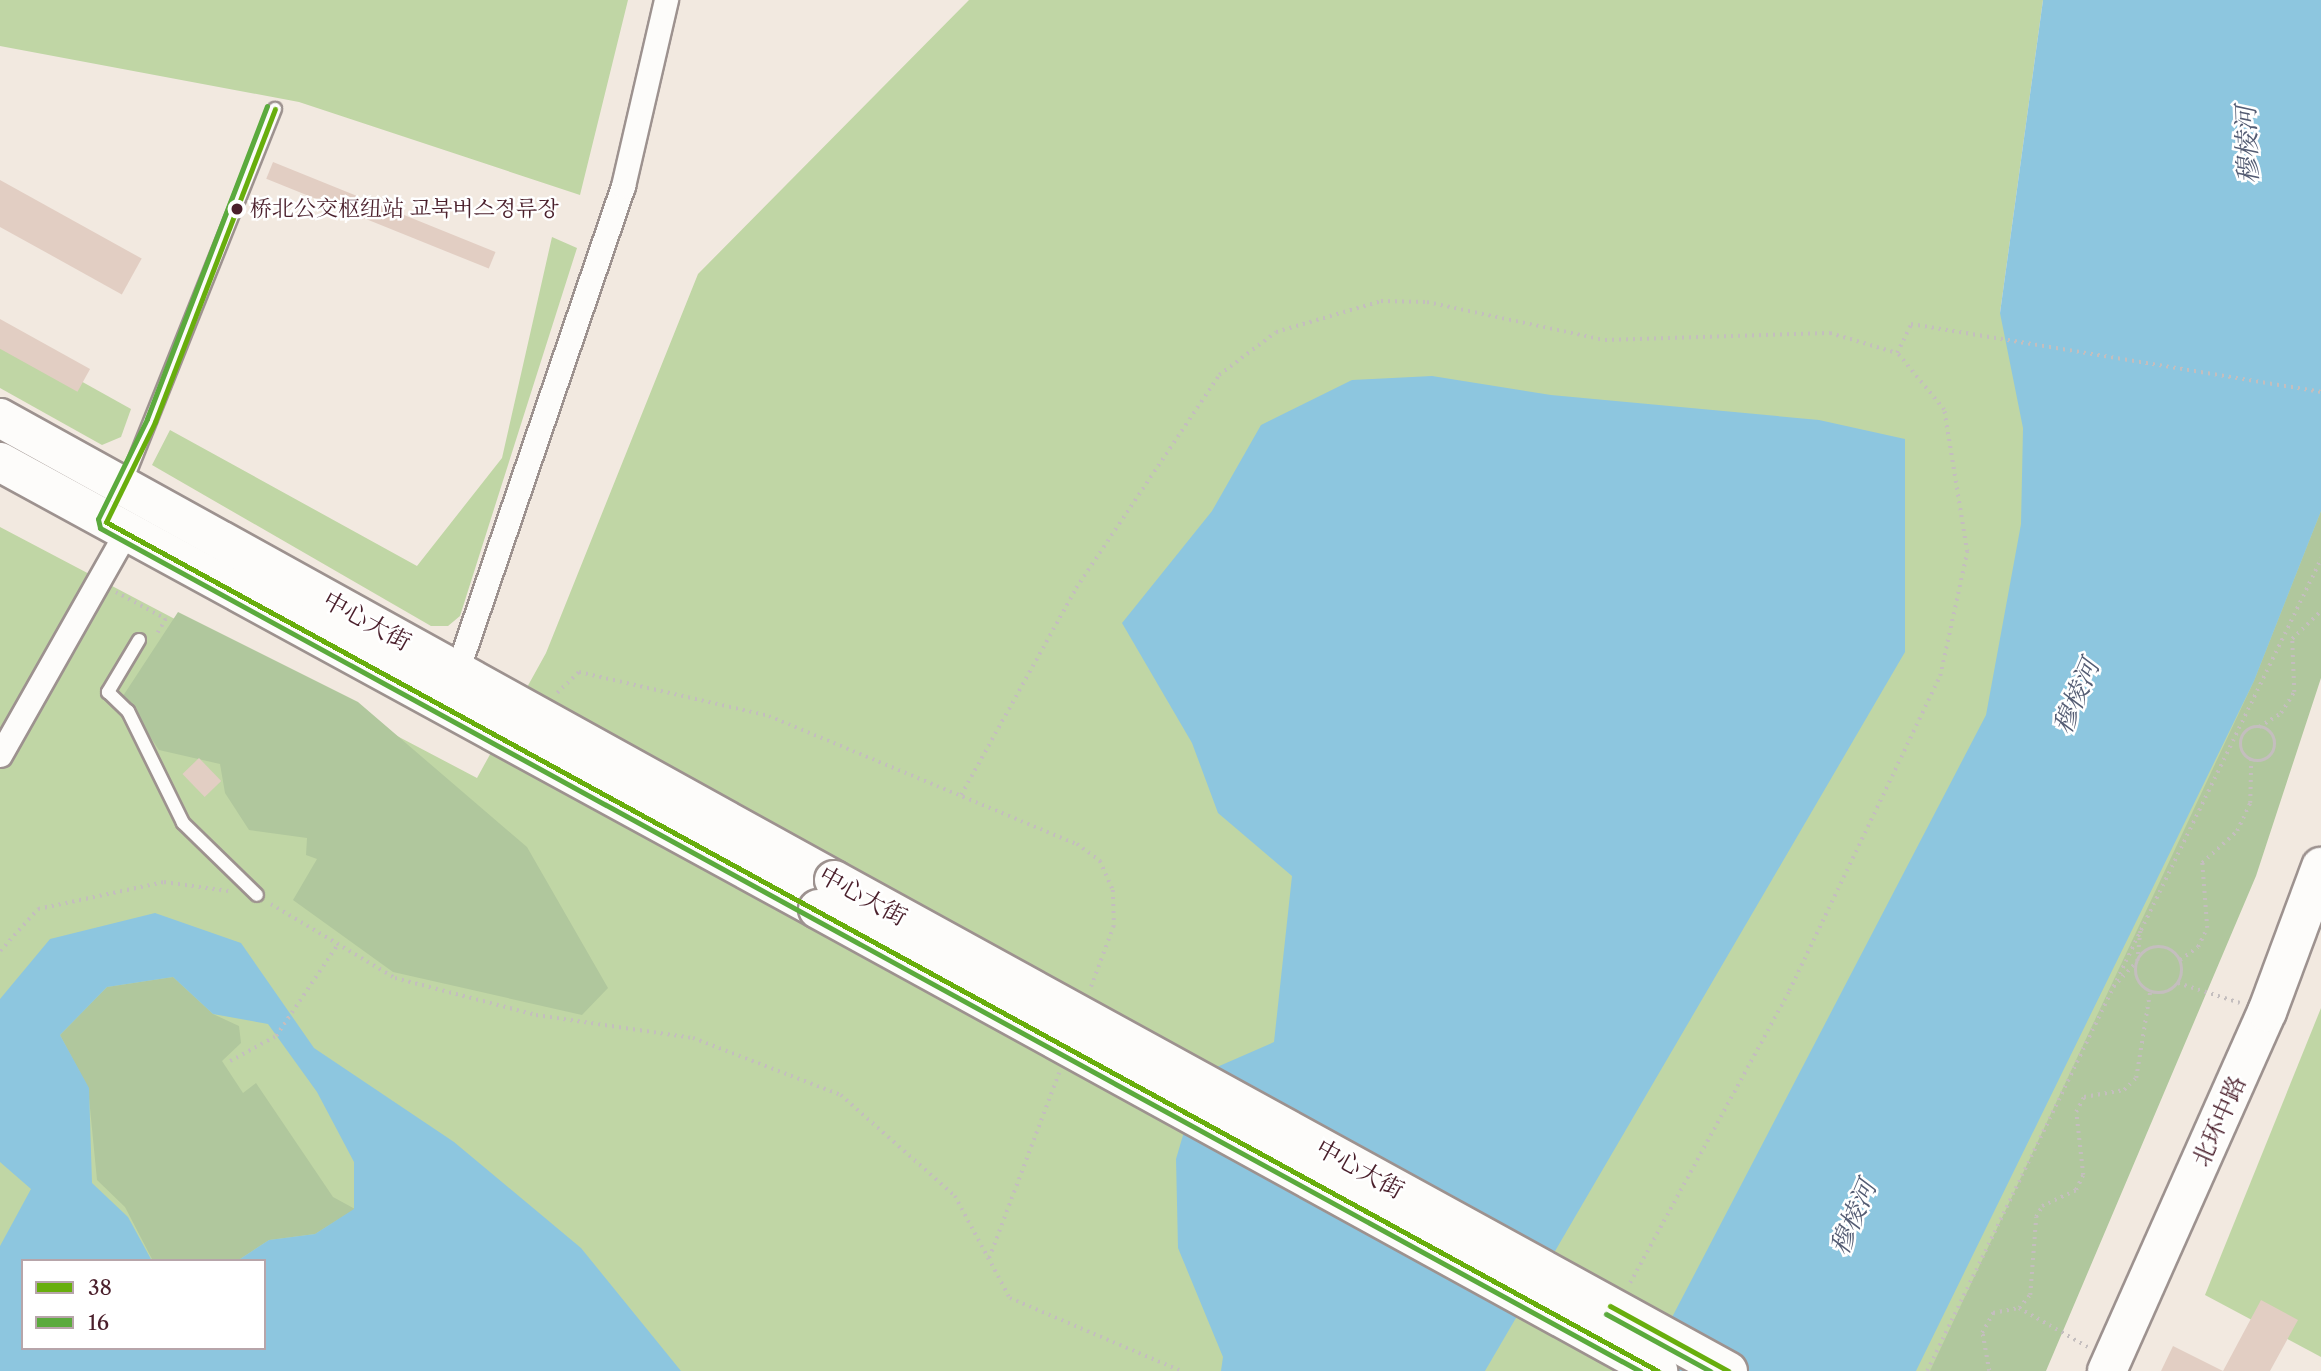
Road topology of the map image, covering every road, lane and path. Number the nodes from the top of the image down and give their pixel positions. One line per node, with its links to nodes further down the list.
1 (666, 0): 15 (street)
2 (275, 108): 7 (lane)
3 (1897, 353): 4 (path); 20 (path); 38 (path)
4 (2321, 393)
5 (0, 418): 7 (highway, 中心大街)
6 (0, 463): 8 (highway, 中心大街)
7 (124, 486): 8 (lane); 15 (highway, 中心大街)
8 (116, 527): 10 (street); 22 (highway, 中心大街)
9 (2321, 559): 12 (path)
10 (96, 581): 14 (path); 18 (street)
11 (2321, 611): 13 (path)
12 (2288, 630): 13 (path); 24 (path)
13 (2292, 639): 17 (path)
14 (139, 640): 23 (lane)
15 (457, 671): 16 (highway, 中心大街)
16 (542, 716): 20 (path); 22 (highway, 中心大街)
17 (2259, 727): 19 (path); 19 (path)
18 (0, 755)
19 (2251, 759): 28 (path)
20 (961, 795): 33 (path)
21 (2321, 867): 34 (highway, 北环中路)
22 (826, 894): 42 (highway, 中心大街, bridge); 43 (highway, 中心大街, bridge)
23 (257, 895): 26 (path); 27 (path)
24 (2140, 928): 29 (path); 31 (path)
25 (2321, 928): 40 (highway, 北环中路)
26 (338, 944): 35 (path); 37 (path)
27 (0, 951)
28 (2180, 960): 29 (path); 30 (path)
29 (2137, 961): 31 (path); 32 (path)
30 (2178, 983): 32 (path); 34 (path)
31 (2110, 992): 44 (path)
32 (2150, 992): 39 (path)
33 (1085, 1003)
34 (2267, 1012): 40 (highway, 北环中路)
35 (230, 1061)
36 (1061, 1067): 37 (path)
37 (989, 1258): 41 (path)
38 (1623, 1297)
39 (2020, 1308): 40 (path); 45 (path)
40 (2116, 1367)
41 (1181, 1371)
42 (1658, 1371)
43 (1728, 1371)
44 (1927, 1371)
45 (1989, 1371)

